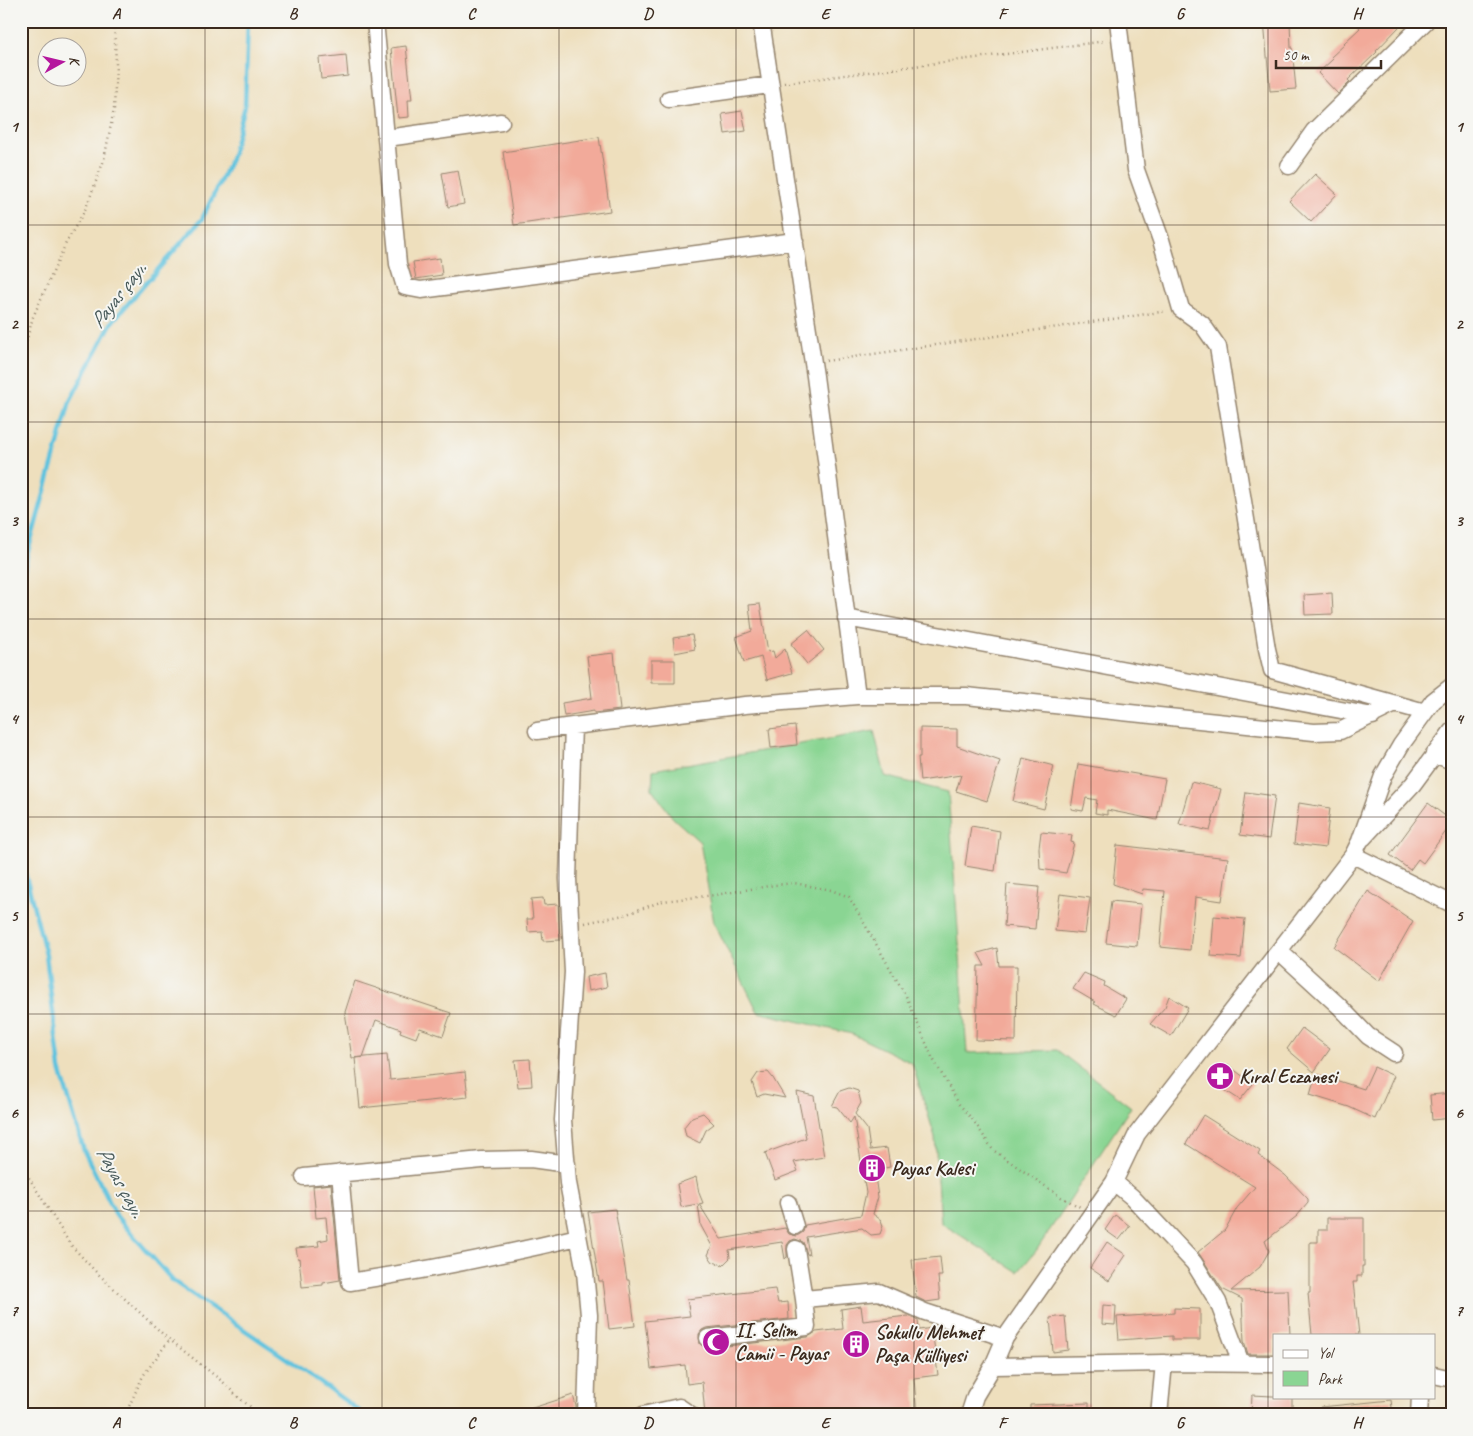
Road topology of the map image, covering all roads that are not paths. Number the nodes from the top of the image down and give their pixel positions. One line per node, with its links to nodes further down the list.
1 (375, 21): 8 (street)
2 (761, 21): 5 (street)
3 (1118, 21): 14 (street)
4 (1426, 21): 9 (street)
5 (770, 85): 6 (street); 10 (street)
6 (669, 99)
7 (501, 122): 8 (street)
8 (387, 138): 10 (street)
9 (1289, 166)
10 (795, 241): 11 (street)
11 (846, 618): 13 (street); 16 (street)
12 (1452, 686): 15 (street)
13 (857, 696): 16 (street); 17 (street)
14 (1395, 704): 15 (street); 16 (street)
15 (1425, 712): 22 (street)
16 (1373, 716)
17 (573, 726): 18 (street); 26 (street)
18 (536, 731)
19 (1452, 731): 20 (street)
20 (1434, 754): 21 (street); 22 (street)
21 (1452, 761)
22 (1357, 848): 23 (street); 24 (street)
23 (1452, 904)
24 (1279, 951): 25 (street); 29 (street)
25 (1394, 1053)
26 (567, 1164): 27 (street); 32 (street)
27 (340, 1174): 28 (street); 32 (street)
28 (304, 1177)
29 (1114, 1182): 36 (street); 38 (street)
30 (788, 1203): 31 (street)
31 (795, 1226)
32 (578, 1237): 44 (street)
33 (796, 1249): 34 (street)
34 (804, 1299): 35 (street); 36 (street)
35 (708, 1338)
36 (1005, 1338): 40 (street)
37 (1164, 1363): 38 (street); 40 (street); 48 (street)
38 (1241, 1363): 39 (street)
39 (1273, 1364)
40 (993, 1366): 47 (street)
41 (1436, 1375): 42 (street)
42 (1452, 1379)
43 (1420, 1398): 49 (street)
44 (586, 1415)
45 (643, 1415): 46 (street)
46 (691, 1415)
47 (969, 1415)
48 (1159, 1415)
49 (1419, 1415)

